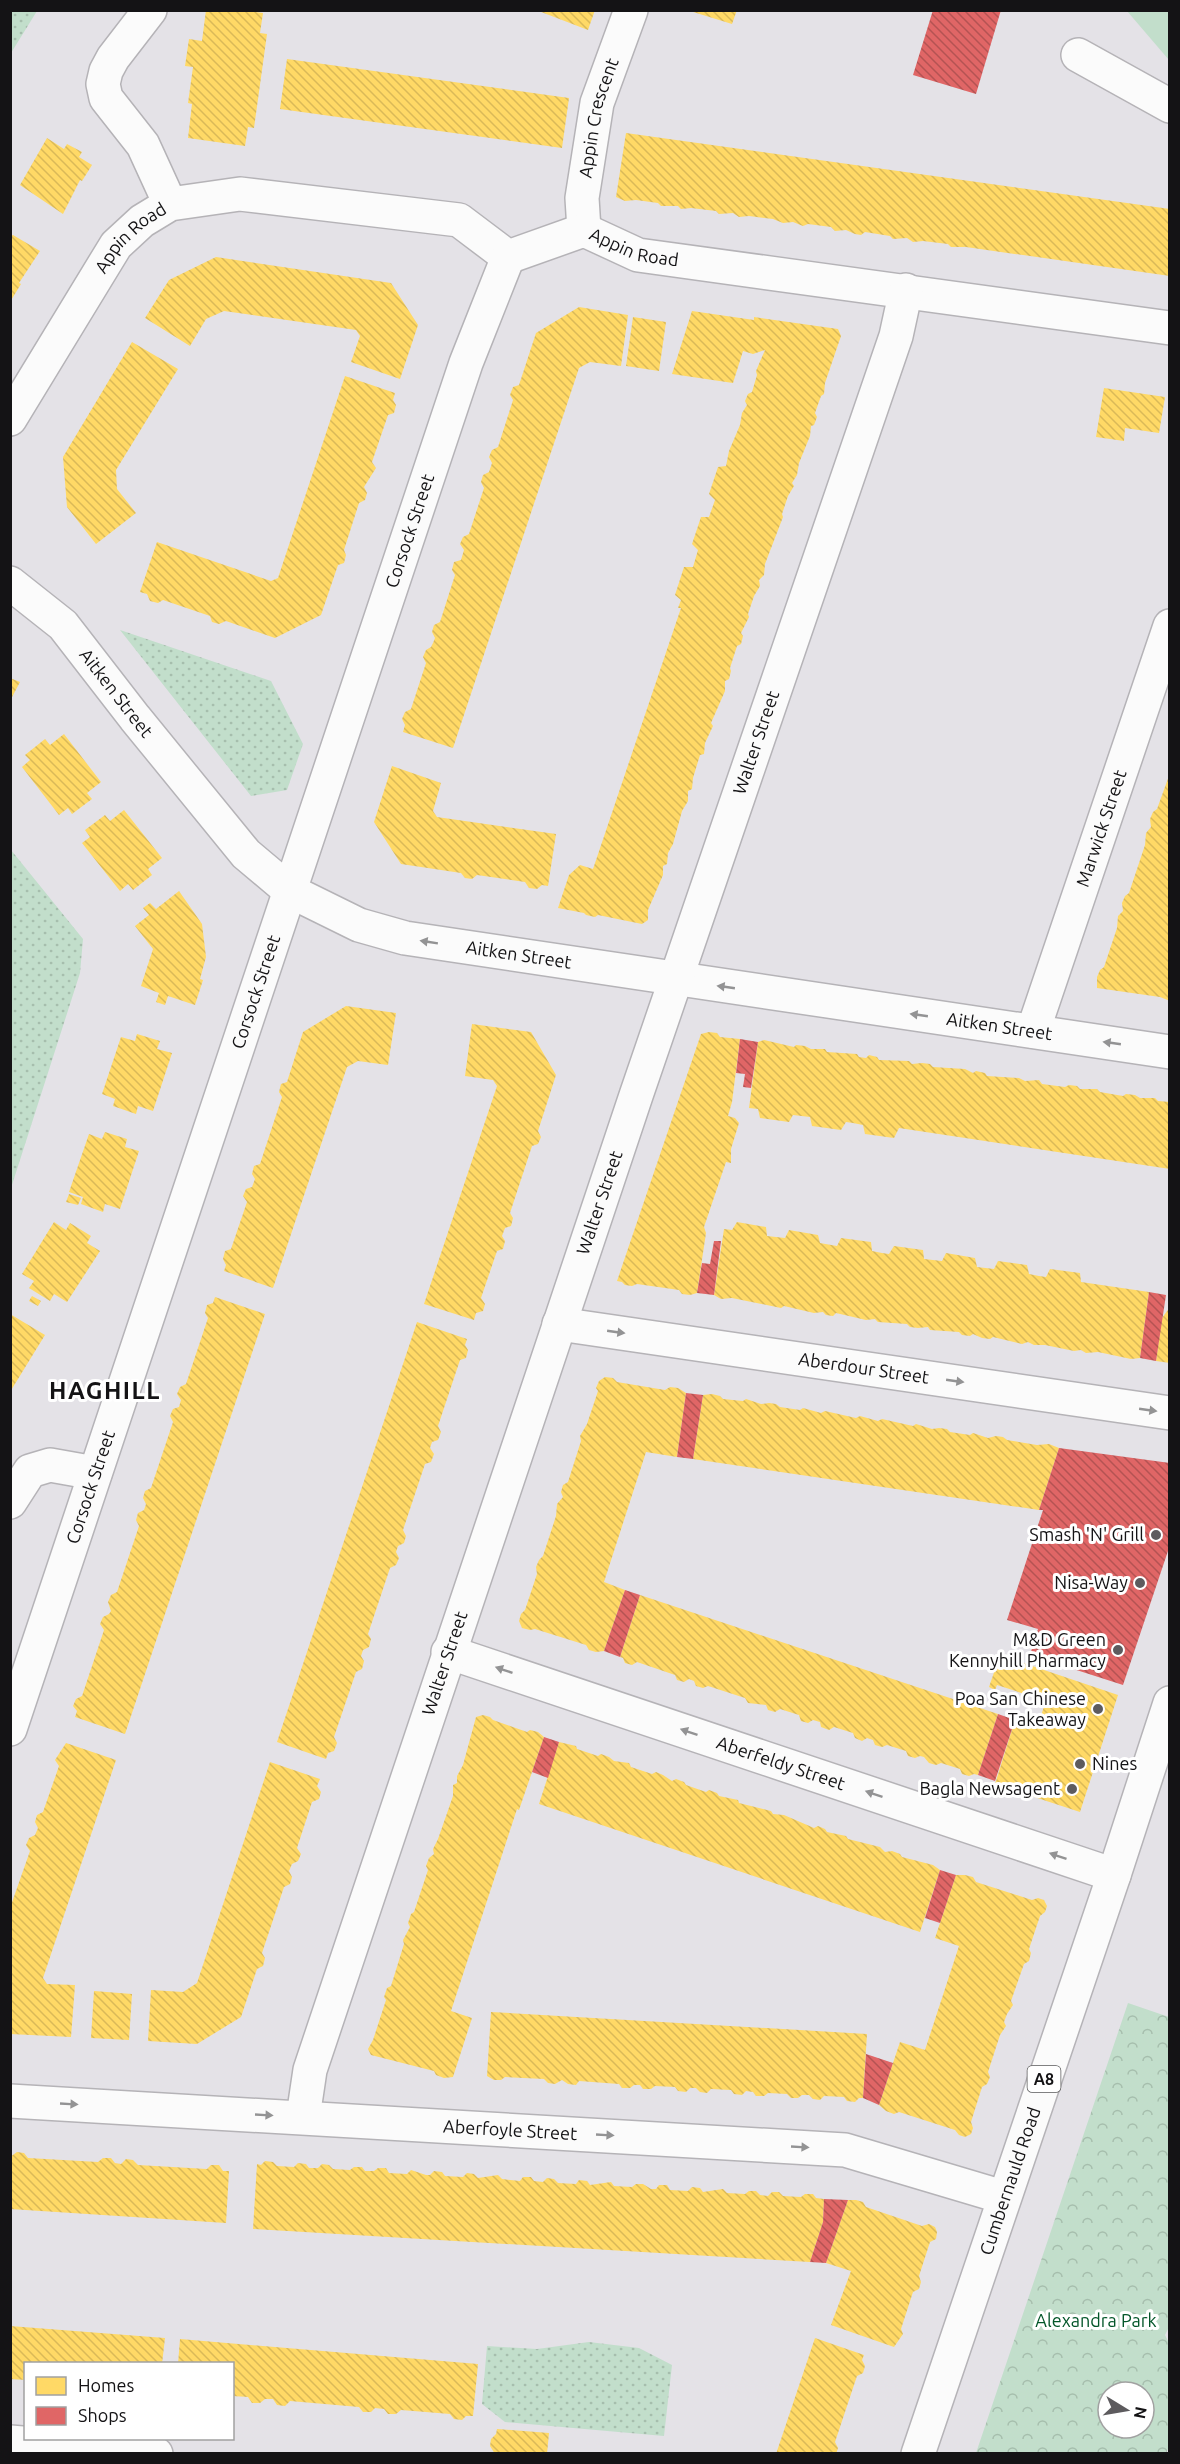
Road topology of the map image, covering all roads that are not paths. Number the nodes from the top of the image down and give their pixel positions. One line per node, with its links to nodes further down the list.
1 (150, 10): 5 (street)
2 (631, 10): 6 (street, Appin Crescent)
3 (1078, 55): 4 (street)
4 (1170, 106)
5 (170, 204): 7 (street, Appin Road); 10 (street, Appin Road)
6 (584, 230): 7 (street, Appin Road); 8 (street, Appin Road)
7 (508, 257): 13 (street, Corsock Street)
8 (906, 290): 9 (street, Appin Road); 14 (street, Walter Street)
9 (1170, 328)
10 (10, 420)
11 (10, 583): 13 (street, Aitken Street)
12 (1170, 626): 15 (street, Marwick Street)
13 (290, 891): 14 (street, Aitken Street, one-way to 13); 19 (street, Corsock Street)
14 (674, 980): 15 (street, Aitken Street, one-way to 14); 17 (street, Walter Street)
15 (1033, 1031): 16 (street, Aitken Street, one-way to 15)
16 (1170, 1052)
17 (559, 1324): 18 (street, Aberdour Street, one-way to 18); 21 (street, Walter Street)
18 (1170, 1413)
19 (96, 1473): 20 (street); 23 (street, Corsock Street)
20 (10, 1502)
21 (448, 1652): 24 (street, Aberfeldy Street, one-way to 21); 26 (street, Walter Street)
22 (1170, 1703): 24 (street, Cumbernauld Road / A8)
23 (10, 1729)
24 (1114, 1875): 27 (street, Cumbernauld Road / A8)
25 (10, 2101): 26 (street, Aberfoyle Street, one-way to 26)
26 (303, 2117): 27 (street, Aberfoyle Street, one-way to 27)
27 (1003, 2197): 30 (street, Cumbernauld Road / A8)
28 (10, 2442): 29 (street)
29 (156, 2454)
30 (918, 2454)

